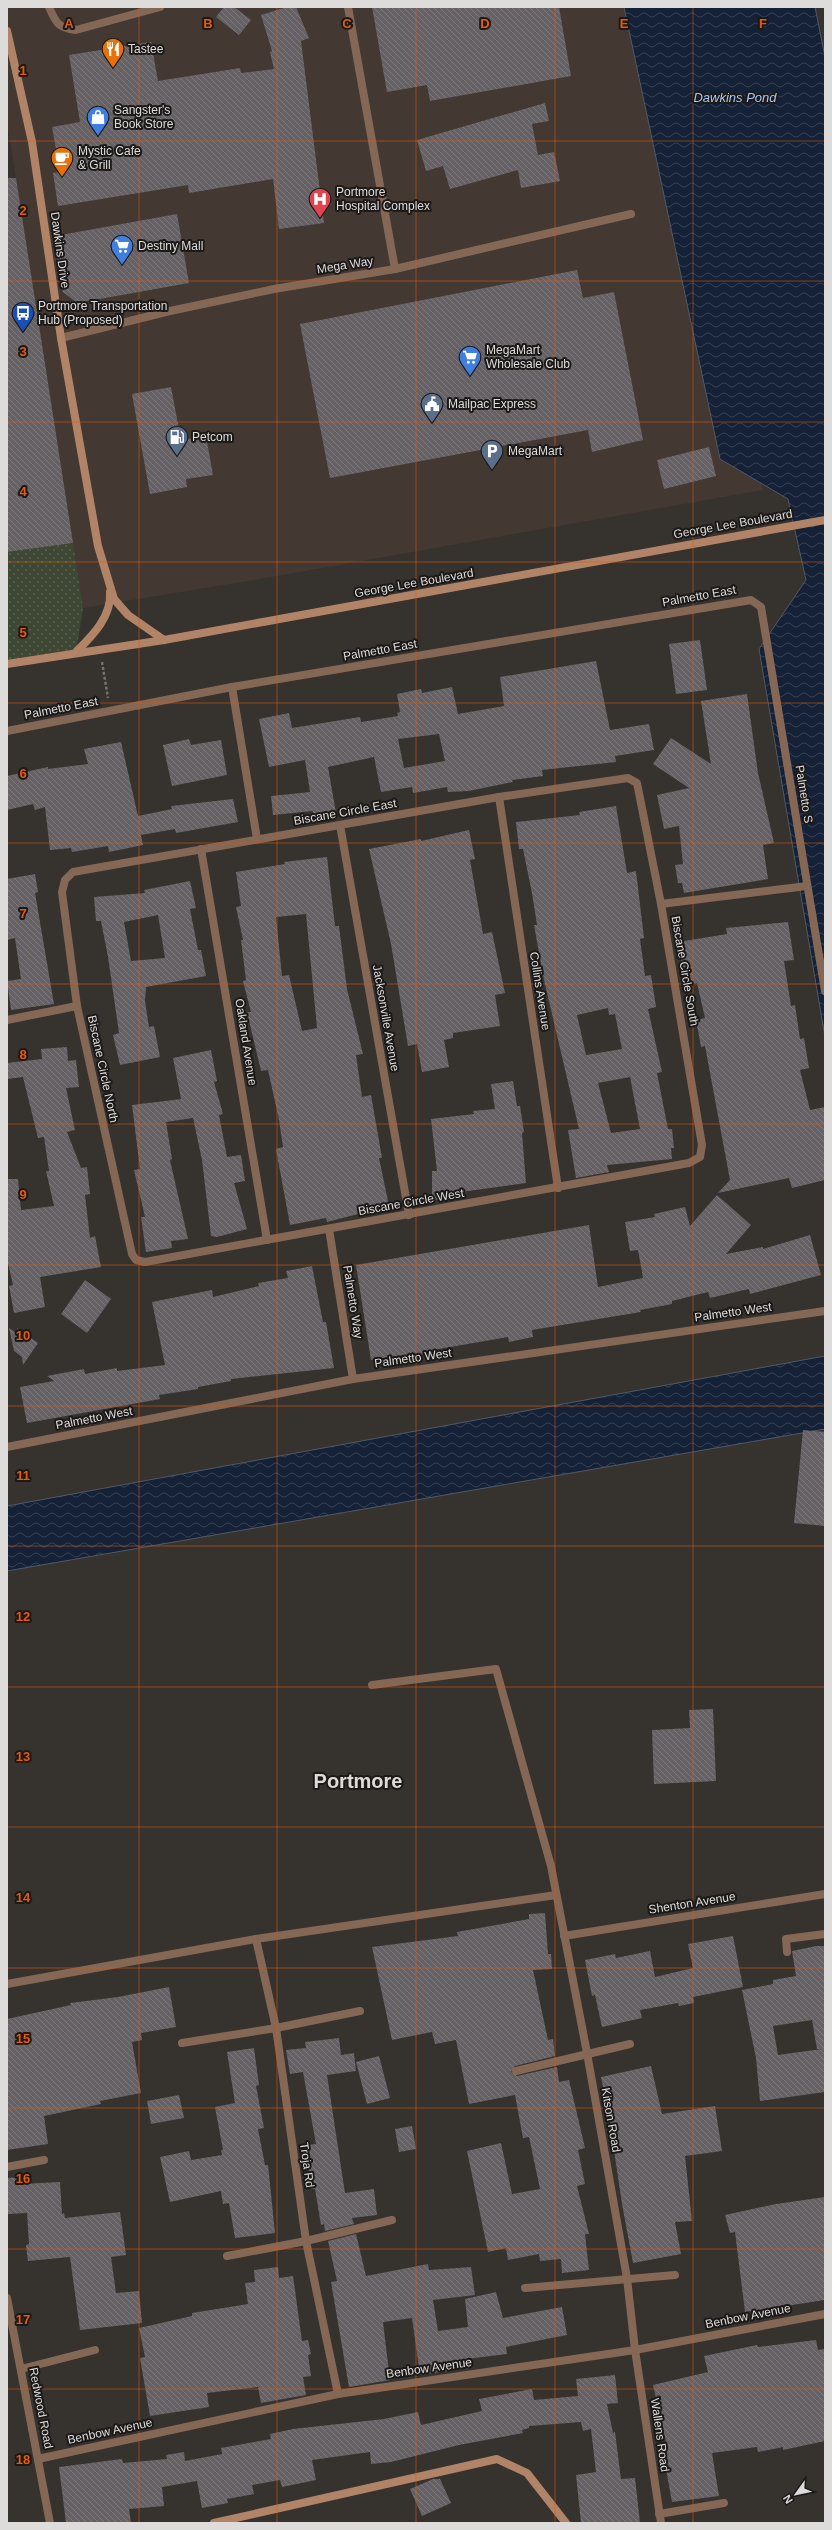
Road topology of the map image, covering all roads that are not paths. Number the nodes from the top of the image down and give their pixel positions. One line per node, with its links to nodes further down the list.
1 (49, 7): 2 (street)
2 (160, 7)
3 (348, 7): 6 (street)
4 (7, 31): 7 (main road, Dawkins Drive)
5 (631, 214): 6 (street, Mega Way)
6 (395, 270): 7 (street, Mega Way)
7 (61, 338): 9 (main road, Dawkins Drive)
8 (825, 520): 11 (main road, George Lee Boulevard)
9 (110, 590): 11 (main road, Dawkins Drive); 12 (main road, Dawkins Drive)
10 (757, 602): 14 (street, Palmetto East); 22 (street, Palmetto S)
11 (164, 640): 12 (main road, George Lee Boulevard)
12 (76, 652): 13 (main road, George Lee Boulevard)
13 (7, 664)
14 (232, 687): 15 (street, Palmetto East); 19 (street)
15 (7, 731)
16 (634, 780): 17 (street, Biscane Circle East); 23 (street, Biscane Circle South)
17 (499, 797): 18 (street, Biscane Circle East); 28 (street, Collins Avenue)
18 (340, 825): 19 (street, Biscane Circle East); 29 (street, Jacksonville Avenue)
19 (256, 839): 20 (street, Biscane Circle East)
20 (201, 849): 21 (street, Biscane Circle East); 31 (street, Oakland Avenue)
21 (65, 880): 25 (street, Biscane Circle North)
22 (807, 886): 23 (street); 24 (street, Palmetto S)
23 (661, 904): 27 (street, Biscane Circle South)
24 (825, 991)
25 (77, 1006): 26 (street); 32 (street, Biscane Circle North)
26 (7, 1020)
27 (690, 1163): 28 (street, Biscane Circle West)
28 (558, 1188): 29 (street, Biscane Circle West)
29 (409, 1215): 30 (street, Biscane Circle West)
30 (329, 1229): 31 (street, Biscane Circle West); 34 (street, Palmetto Way)
31 (267, 1240): 32 (street, Biscane Circle West)
32 (136, 1260)
33 (825, 1311): 34 (street, Palmetto West)
34 (353, 1379): 35 (street, Palmetto West)
35 (7, 1447)
36 (372, 1685): 38 (street, Kitson Road)
37 (825, 1894): 40 (street, Shenton Avenue)
38 (556, 1895): 40 (street, Kitson Road); 41 (street)
39 (825, 1934): 42 (street)
40 (564, 1936): 48 (street, Kitson Road)
41 (256, 1939): 43 (street); 45 (street, Troja Rd)
42 (787, 1952)
43 (7, 1984)
44 (360, 2011): 45 (street)
45 (276, 2028): 46 (street); 53 (street, Troja Rd)
46 (182, 2043)
47 (630, 2044): 48 (street)
48 (587, 2052): 49 (street); 56 (street, Kitson Road)
49 (516, 2071)
50 (44, 2160): 51 (street)
51 (7, 2167)
52 (392, 2220): 53 (street)
53 (306, 2241): 54 (street); 63 (street, Troja Rd)
54 (227, 2256)
55 (675, 2275): 56 (street)
56 (627, 2278): 57 (street); 61 (street, Kitson Road)
57 (525, 2288)
58 (7, 2298): 62 (street, Redwood Road)
59 (825, 2314): 61 (street, Benbow Avenue)
60 (96, 2350): 62 (street)
61 (635, 2350): 63 (street, Benbow Avenue); 66 (street, Wallens Road)
62 (20, 2369): 64 (street, Redwood Road)
63 (338, 2394): 64 (street, Benbow Avenue)
64 (38, 2459): 67 (street, Redwood Road)
65 (724, 2503): 66 (street)
66 (659, 2514): 70 (street, Wallens Road)
67 (50, 2523)
68 (214, 2523): 69 (main road)
69 (566, 2523)
70 (661, 2523)

